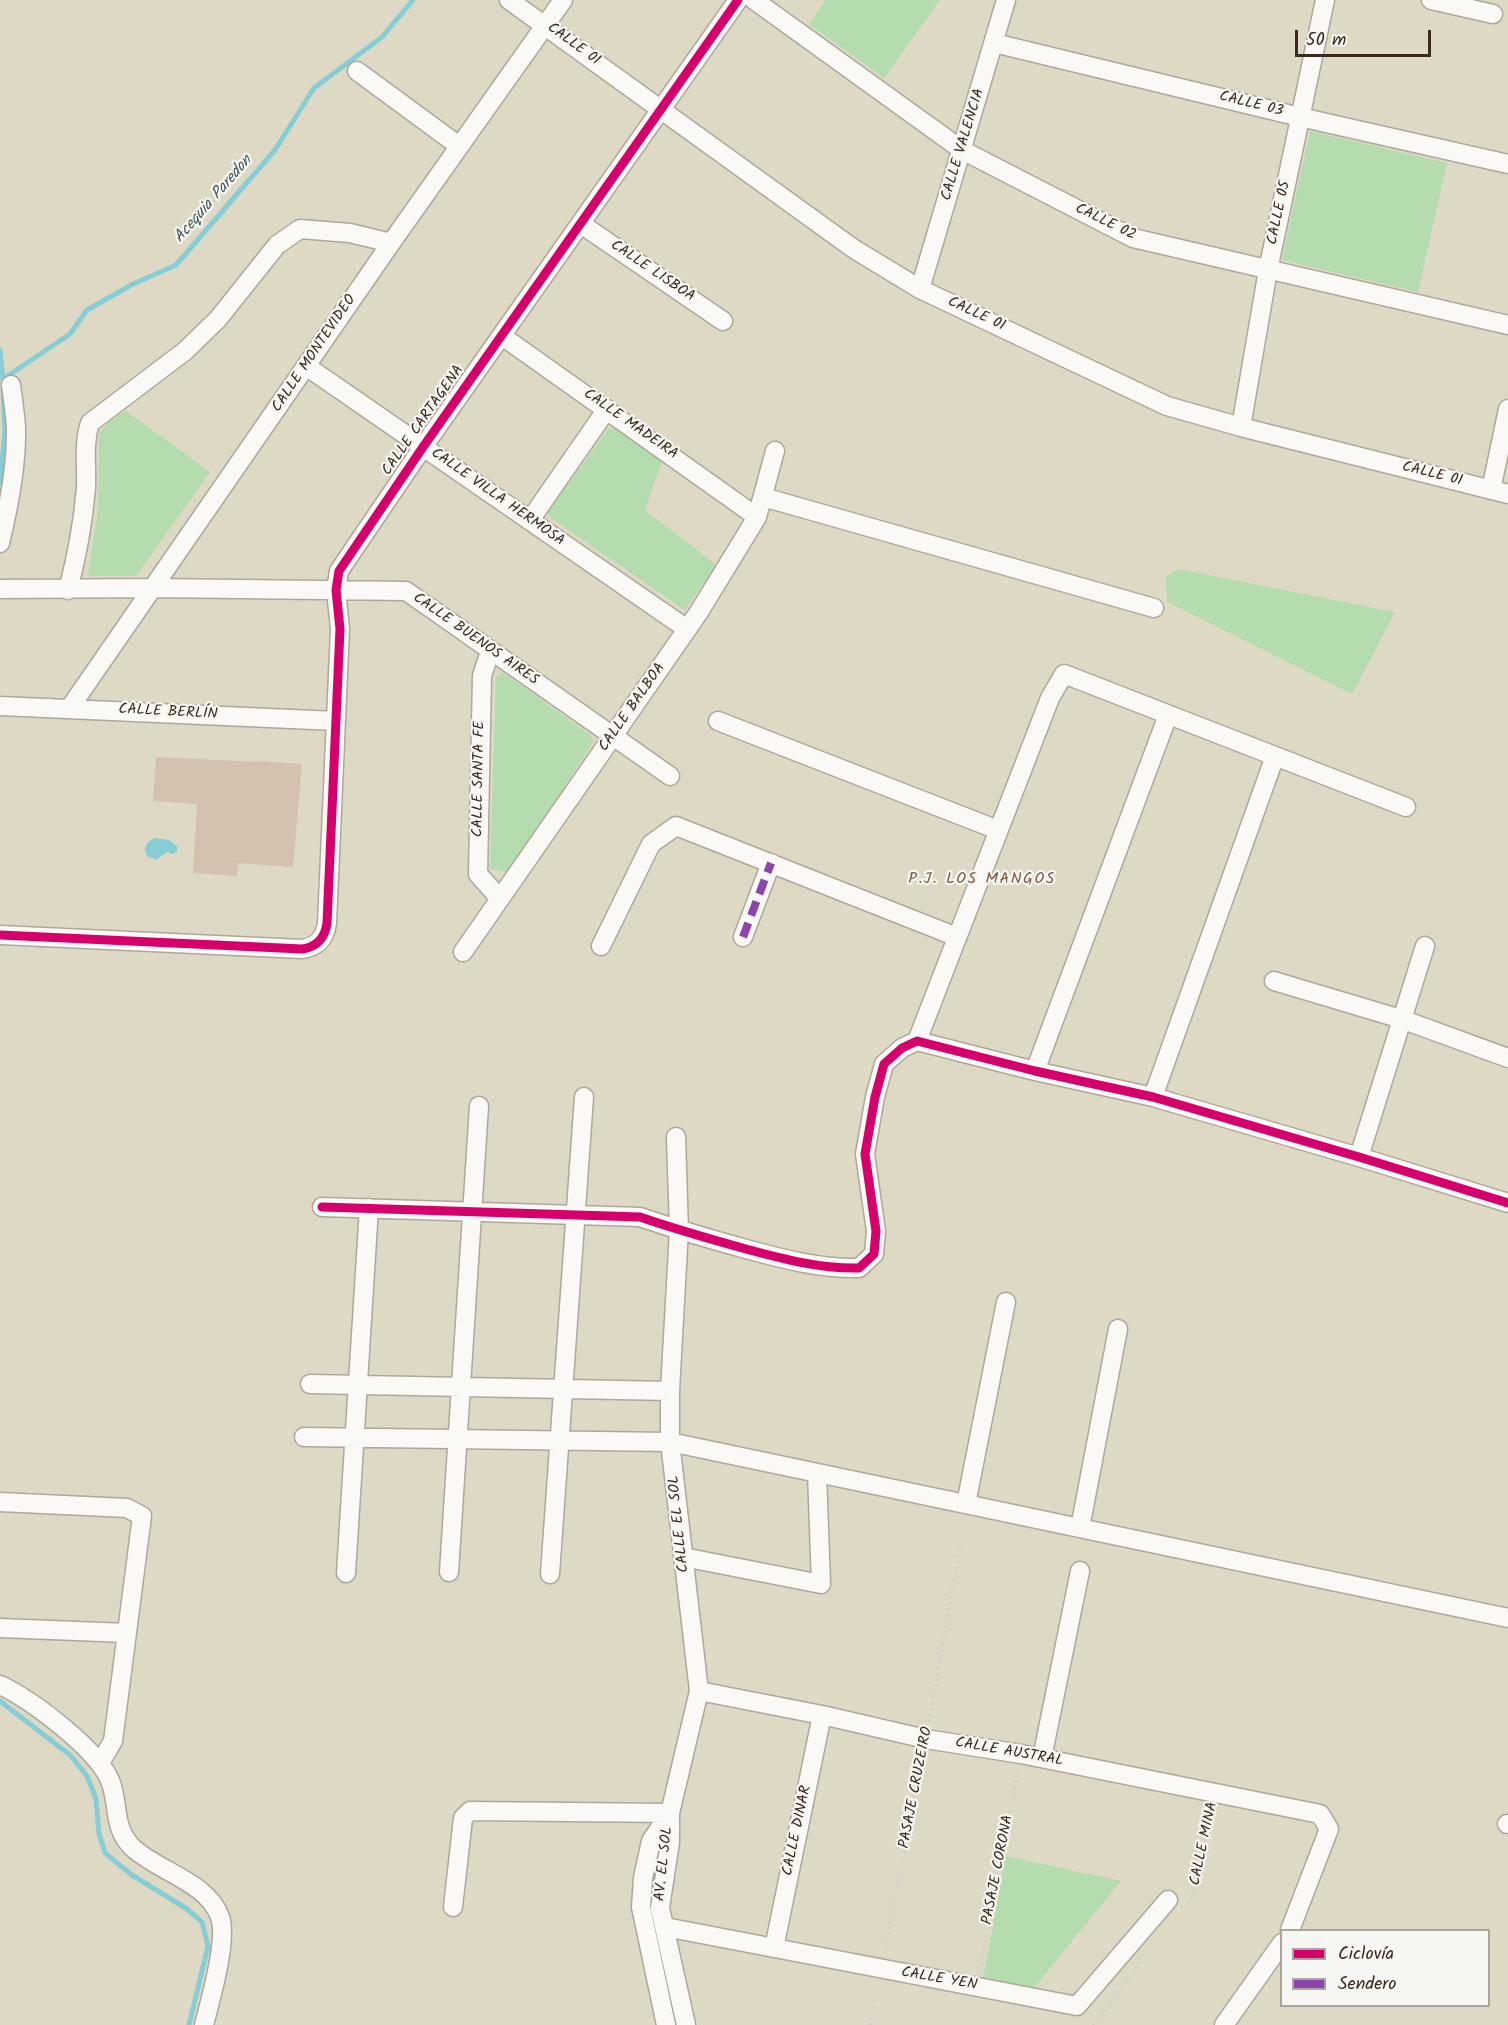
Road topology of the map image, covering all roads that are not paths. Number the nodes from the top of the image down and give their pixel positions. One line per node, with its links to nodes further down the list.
1 (509, 0): 9 (street, CALLE 01)
2 (563, 0): 9 (street, CALLE MONTEVIDEO)
3 (738, 0): 12 (street, CALLE CARTAGENA)
4 (754, 0): 15 (street, CALLE 02)
5 (1006, 0): 10 (street, CALLE VALENCIA)
6 (1325, 0): 13 (street, CALLE 05)
7 (1431, 0): 8 (street)
8 (1493, 14)
9 (544, 25): 12 (street, CALLE 01); 14 (street, CALLE MONTEVIDEO)
10 (994, 43): 13 (street, CALLE 03); 15 (street, CALLE VALENCIA)
11 (357, 71): 14 (street)
12 (663, 110): 17 (street, CALLE CARTAGENA); 20 (street, CALLE 01)
13 (1300, 117): 16 (street, CALLE 03); 19 (street, CALLE 05)
14 (459, 146): 18 (street, CALLE MONTEVIDEO)
15 (962, 150): 19 (street, CALLE 02); 20 (street, CALLE VALENCIA)
16 (1508, 164)
17 (581, 224): 21 (street, CALLE LISBOA); 23 (street, CALLE CARTAGENA)
18 (391, 243): 24 (street, CALLE MONTEVIDEO); 38 (street)
19 (1268, 270): 22 (street, CALLE 02); 28 (street, CALLE 05)
20 (920, 289): 28 (street, CALLE 01)
21 (723, 321)
22 (1508, 326)
23 (502, 336): 26 (street, CALLE MADEIRA); 29 (street, CALLE CARTAGENA)
24 (306, 366): 29 (street, CALLE VILLA HERMOSA); 36 (street, CALLE MONTEVIDEO)
25 (11, 385): 35 (street)
26 (607, 409): 33 (street, CALLE MADEIRA); 34 (street)
27 (1508, 409): 31 (street)
28 (1241, 427): 31 (street, CALLE 01)
29 (423, 447): 34 (street, CALLE VILLA HERMOSA); 39 (street, CALLE CARTAGENA)
30 (775, 451): 32 (street, CALLE BALBOA)
31 (1500, 492)
32 (763, 497): 33 (street, CALLE BALBOA); 40 (street)
33 (757, 517): 41 (street, CALLE BALBOA)
34 (530, 520): 41 (street, CALLE VILLA HERMOSA)
35 (0, 543)
36 (153, 588): 38 (street, CALLE BUENOS AIRES); 39 (street, CALLE BUENOS AIRES); 44 (street, CALLE MONTEVIDEO)
37 (0, 589): 38 (street, CALLE BUENOS AIRES)
38 (68, 590)
39 (336, 590): 42 (street, CALLE BUENOS AIRES); 46 (street, CALLE CARTAGENA)
40 (1154, 608)
41 (687, 629): 48 (street, CALLE BALBOA)
42 (490, 651): 48 (street, CALLE BUENOS AIRES); 54 (street, CALLE SANTA FE)
43 (0, 706): 44 (street, CALLE BERLÍN)
44 (69, 709): 46 (street, CALLE BERLÍN)
45 (1168, 715): 49 (street); 52 (street); 65 (street)
46 (336, 721): 55 (street, CALLE CARTAGENA)
47 (718, 721): 52 (street)
48 (613, 737): 50 (street, CALLE BUENOS AIRES); 54 (street, CALLE BALBOA)
49 (1275, 756): 51 (street); 67 (street)
50 (670, 776)
51 (1406, 807)
52 (998, 830): 57 (street)
53 (771, 863): 56 (street); 57 (street); 58 (street)
54 (500, 899): 60 (street, CALLE BALBOA)
55 (0, 935)
56 (743, 937)
57 (957, 937): 63 (street)
58 (601, 946)
59 (1425, 946): 62 (street)
60 (463, 952)
61 (1274, 981): 62 (street)
62 (1401, 1019): 64 (street); 70 (street)
63 (917, 1041): 65 (street); 76 (street)
64 (1508, 1058)
65 (1035, 1071): 67 (street)
66 (584, 1097): 75 (street)
67 (1153, 1097): 70 (street)
68 (479, 1106): 74 (street)
69 (676, 1137): 76 (street, CALLE EL SOL)
70 (1359, 1157): 71 (street)
71 (1508, 1203)
72 (322, 1207): 73 (street)
73 (369, 1208): 74 (street); 80 (street)
74 (472, 1211): 75 (street); 81 (street)
75 (574, 1215): 76 (street); 82 (street)
76 (679, 1230): 83 (street, CALLE EL SOL)
77 (1006, 1302): 91 (street)
78 (1118, 1329): 92 (street)
79 (310, 1384): 80 (street)
80 (356, 1386): 81 (street); 85 (street)
81 (462, 1386): 82 (street); 86 (street)
82 (562, 1388): 83 (street); 87 (street)
83 (670, 1391): 88 (street, CALLE EL SOL)
84 (304, 1437): 85 (street)
85 (354, 1437): 86 (street); 96 (street)
86 (459, 1440): 87 (street); 95 (street)
87 (559, 1441): 88 (street); 97 (street)
88 (670, 1442): 89 (street); 93 (street, CALLE EL SOL)
89 (817, 1473): 91 (street); 93 (street)
90 (0, 1502): 100 (street)
91 (966, 1504): 92 (street)
92 (1080, 1528): 98 (street)
93 (683, 1557): 102 (street, CALLE EL SOL)
94 (1080, 1571): 104 (street)
95 (449, 1572)
96 (346, 1573)
97 (550, 1574)
98 (1508, 1617)
99 (0, 1628): 100 (street)
100 (127, 1633): 105 (street)
101 (0, 1685): 105 (street)
102 (699, 1691): 103 (street, CALLE AUSTRAL); 106 (street, CALLE EL SOL)
103 (822, 1715): 104 (street, CALLE AUSTRAL); 112 (street, CALLE DINAR)
104 (1042, 1758): 110 (street, CALLE AUSTRAL)
105 (100, 1763): 113 (street)
106 (670, 1813): 108 (street); 109 (street, AV. EL SOL); 114 (street, AV. EL SOL)
107 (1168, 1900): 112 (street, CALLE YEN)
108 (453, 1908)
109 (665, 1927): 112 (street, CALLE YEN); 115 (street, AV. EL SOL)
110 (1290, 1929)
111 (1280, 1944): 116 (street)
112 (774, 1948)
113 (204, 2025)
114 (666, 2025)
115 (686, 2025)
116 (1224, 2025)

